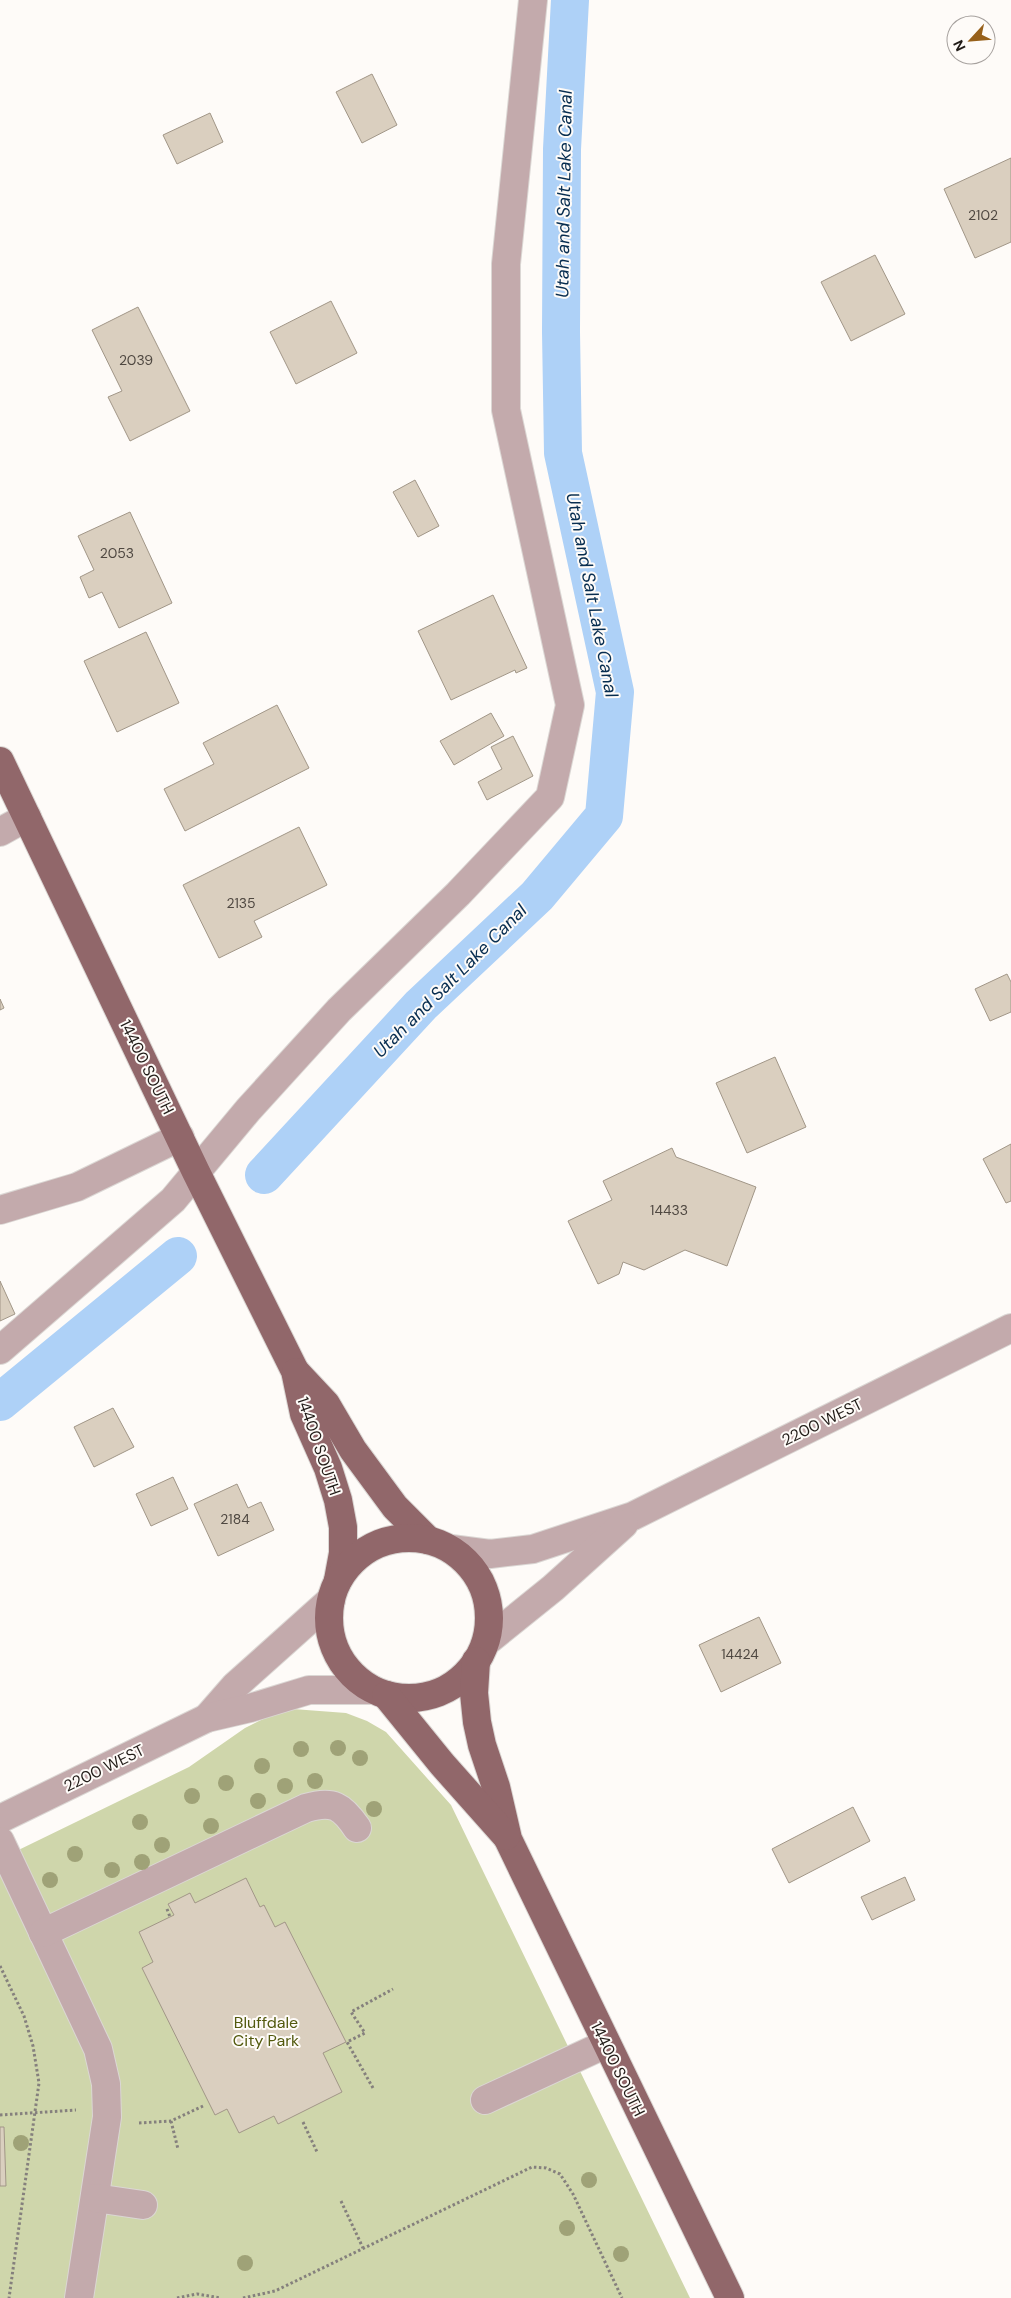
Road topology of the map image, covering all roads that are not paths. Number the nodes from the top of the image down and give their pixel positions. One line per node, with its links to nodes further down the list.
1 (533, 0): 6 (street)
2 (0, 761): 3 (main road, 14400 SOUTH)
3 (27, 817): 4 (street); 5 (main road, 14400 SOUTH)
4 (0, 832)
5 (180, 1137): 6 (main road, 14400 SOUTH); 7 (street)
6 (196, 1172): 9 (street); 10 (main road, 14400 SOUTH)
7 (0, 1210)
8 (1011, 1328): 11 (street, 2200 WEST)
9 (0, 1350)
10 (296, 1371): 12 (main road, 14400 SOUTH); 13 (main road, 14400 SOUTH)
11 (632, 1516): 12 (street, 2200 WEST); 14 (street, 2200 WEST)
12 (439, 1545): 13 (main road); 14 (main road)
13 (334, 1590): 15 (main road); 16 (street, 2200 WEST)
14 (481, 1652): 15 (main road); 19 (main road, 14400 SOUTH)
15 (379, 1692): 16 (street, 2200 WEST); 19 (main road, 14400 SOUTH)
16 (207, 1718): 17 (street, 2200 WEST)
17 (0, 1819)
18 (357, 1828): 21 (street)
19 (508, 1839): 22 (main road, 14400 SOUTH)
20 (0, 1841): 21 (street)
21 (43, 1933): 24 (street)
22 (606, 2044): 23 (street); 27 (main road, 14400 SOUTH)
23 (485, 2100)
24 (95, 2198): 25 (street); 26 (street)
25 (143, 2205)
26 (79, 2298)
27 (730, 2298)

